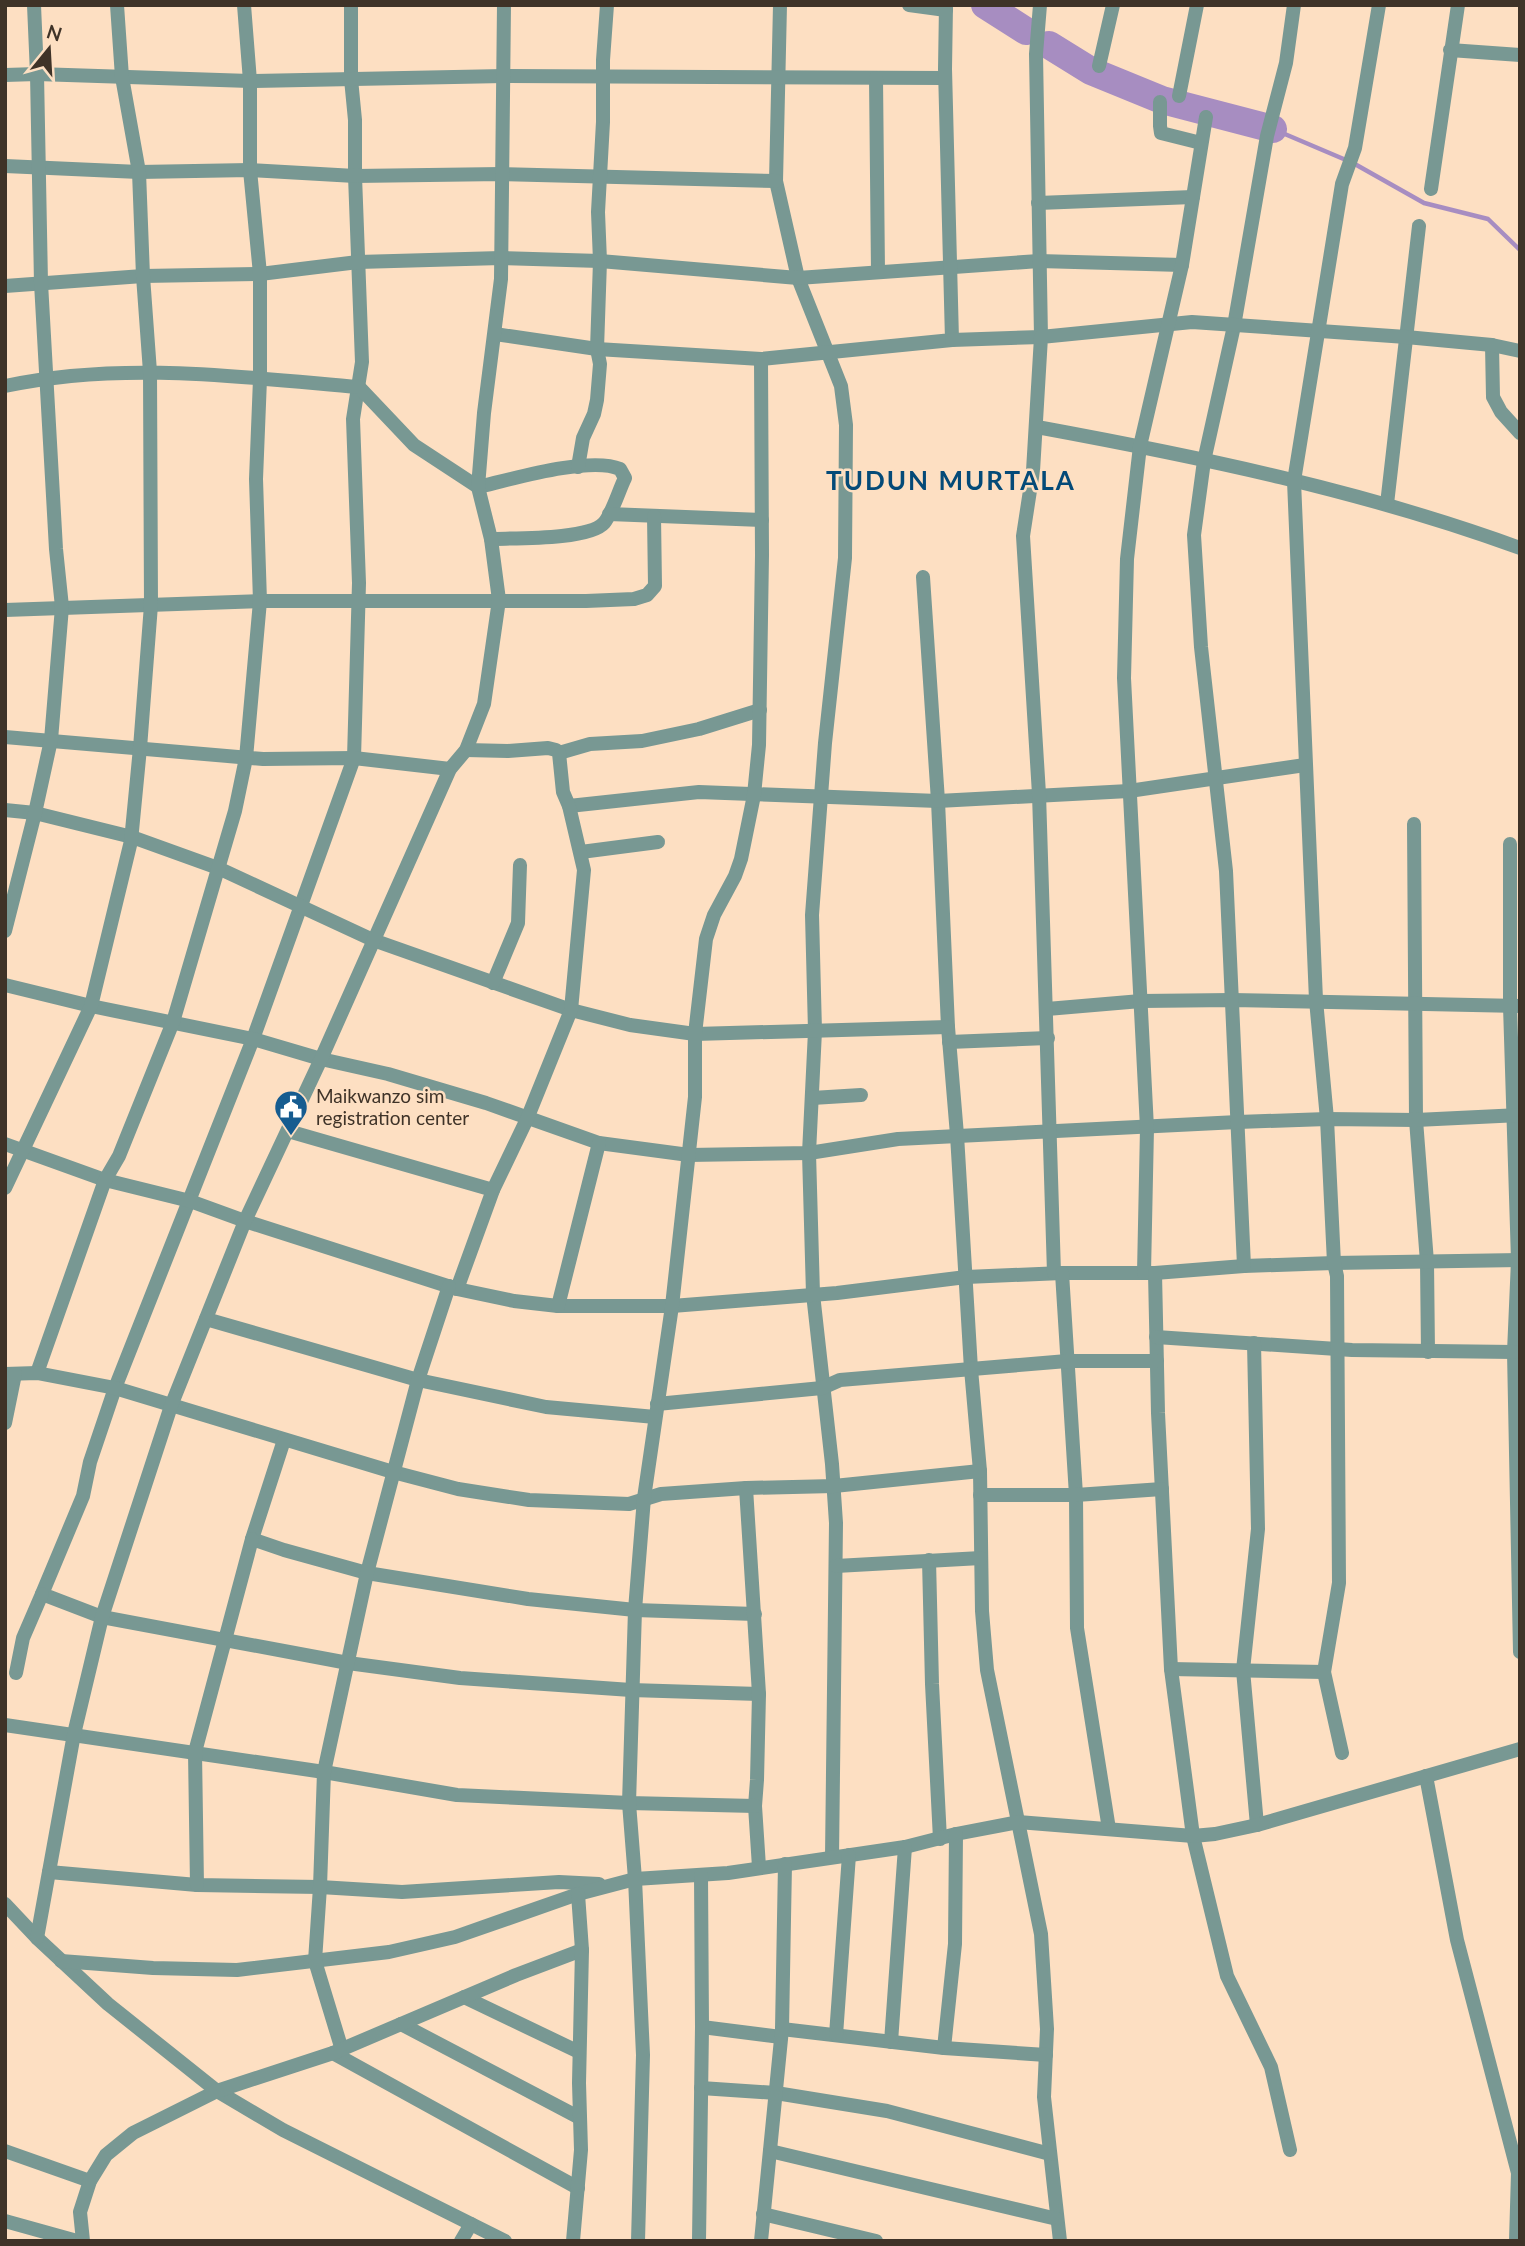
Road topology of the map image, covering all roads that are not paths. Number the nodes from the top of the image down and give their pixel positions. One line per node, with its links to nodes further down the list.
1 (34, 5): 19 (street)
2 (117, 5): 22 (street)
3 (244, 5): 28 (street)
4 (351, 5): 27 (street)
5 (504, 5): 21 (street)
6 (607, 5): 23 (street)
7 (779, 5): 24 (street)
8 (909, 5): 15 (street)
9 (1040, 5): 43 (street)
10 (1113, 5): 18 (street)
11 (1197, 5): 29 (street)
12 (1294, 5): 58 (street)
13 (1379, 5): 59 (street)
14 (1458, 5): 16 (street)
15 (946, 8): 26 (street)
16 (1450, 50): 17 (street); 41 (street)
17 (1520, 55)
18 (1100, 66)
19 (37, 74): 20 (street); 22 (street); 34 (street)
20 (5, 75)
21 (503, 76): 23 (street); 27 (street); 37 (street)
22 (122, 77): 28 (street); 36 (street)
23 (604, 77): 24 (street); 39 (street)
24 (777, 77): 25 (street); 40 (street)
25 (876, 78): 26 (street); 51 (street)
26 (945, 78): 50 (street)
27 (351, 79): 28 (street); 38 (street)
28 (250, 81): 35 (street)
29 (1179, 96)
30 (1160, 102): 32 (street)
31 (1206, 117): 32 (street)
32 (1202, 144): 42 (street)
33 (5, 166): 34 (street)
34 (38, 166): 36 (street); 55 (street)
35 (250, 170): 36 (street); 38 (street); 52 (street)
36 (139, 172): 53 (street)
37 (502, 174): 38 (street); 39 (street); 45 (street)
38 (355, 176): 48 (street)
39 (600, 177): 40 (street); 46 (street)
40 (776, 181): 54 (street)
41 (1431, 189)
42 (1193, 197): 43 (street); 49 (street)
43 (1038, 203): 47 (street)
44 (1419, 226): 62 (street)
45 (501, 258): 46 (street); 48 (street); 60 (street)
46 (600, 261): 54 (street); 65 (street)
47 (1039, 261): 49 (street); 50 (street); 61 (street)
48 (358, 262): 52 (street); 73 (street)
49 (1182, 265): 57 (street)
50 (950, 266): 51 (street); 63 (street)
51 (878, 272): 54 (street)
52 (260, 274): 53 (street); 71 (street)
53 (143, 276): 55 (street); 69 (street)
54 (798, 278): 67 (street)
55 (41, 283): 56 (street); 70 (street)
56 (5, 286)
57 (1169, 325): 58 (street); 61 (street); 76 (street)
58 (1234, 326): 59 (street); 77 (street)
59 (1318, 330): 62 (street); 79 (street)
60 (495, 334): 65 (street); 80 (street)
61 (1041, 337): 63 (street); 74 (street)
62 (1406, 337): 64 (street); 81 (street)
63 (952, 340): 67 (street)
64 (1492, 345): 66 (street); 75 (street)
65 (597, 349): 68 (street); 78 (street)
66 (1520, 351)
67 (826, 352): 68 (street); 108 (street)
68 (761, 359): 84 (street)
69 (150, 372): 70 (street); 71 (street); 91 (street)
70 (46, 377): 72 (street); 92 (street)
71 (260, 379): 73 (street); 89 (street)
72 (5, 386)
73 (359, 387): 80 (street); 90 (street)
74 (1037, 426): 76 (street); 106 (street)
75 (1520, 433)
76 (1140, 446): 77 (street); 105 (street)
77 (1204, 461): 79 (street); 104 (street)
78 (578, 467): 80 (street); 82 (street)
79 (1294, 481): 81 (street); 102 (street)
80 (478, 487): 85 (street)
81 (1387, 504): 86 (street)
82 (609, 514): 83 (street); 85 (street)
83 (654, 516): 84 (street); 88 (street)
84 (762, 520): 94 (street)
85 (491, 539): 88 (street)
86 (1520, 548)
87 (923, 577): 109 (street)
88 (499, 600): 90 (street); 98 (street)
89 (260, 601): 90 (street); 91 (street); 100 (street)
90 (358, 601): 101 (street)
91 (151, 605): 92 (street); 97 (street)
92 (62, 607): 93 (street); 96 (street)
93 (5, 610)
94 (760, 710): 99 (street); 107 (street)
95 (5, 737): 96 (street)
96 (51, 740): 97 (street); 112 (street)
97 (140, 748): 100 (street); 114 (street)
98 (466, 750): 99 (street); 103 (street)
99 (559, 753): 110 (street)
100 (246, 758): 101 (street); 119 (street)
101 (354, 758): 103 (street); 120 (street)
102 (1305, 765): 104 (street); 126 (street)
103 (450, 769): 122 (street)
104 (1214, 777): 105 (street); 125 (street)
105 (1129, 791): 106 (street); 127 (street)
106 (1039, 794): 109 (street); 131 (street)
107 (754, 795): 108 (street); 110 (street); 135 (street)
108 (821, 797): 109 (street); 134 (street)
109 (938, 801): 136 (street)
110 (569, 806): 117 (street)
111 (5, 810): 112 (street)
112 (35, 813): 114 (street); 121 (street)
113 (1414, 824): 128 (street)
114 (132, 836): 119 (street); 129 (street)
115 (658, 842): 117 (street)
116 (1510, 844): 130 (street)
117 (581, 852): 132 (street)
118 (520, 865): 123 (street)
119 (218, 868): 120 (street); 133 (street)
120 (300, 906): 122 (street); 138 (street)
121 (5, 931)
122 (373, 940): 123 (street); 139 (street)
123 (493, 983): 132 (street)
124 (5, 985): 129 (street)
125 (1232, 1000): 126 (street); 127 (street); 146 (street)
126 (1316, 1000): 128 (street); 144 (street)
127 (1141, 1001): 131 (street); 147 (street)
128 (1415, 1003): 130 (street); 145 (street)
129 (90, 1006): 133 (street); 153 (street)
130 (1515, 1006): 142 (street)
131 (1046, 1009): 137 (street)
132 (571, 1010): 135 (street); 143 (street)
133 (173, 1022): 138 (street); 156 (street)
134 (815, 1031): 135 (street); 136 (street); 141 (street)
135 (695, 1034): 155 (street)
136 (948, 1034): 137 (street); 150 (street)
137 (1048, 1038): 149 (street)
138 (253, 1039): 139 (street); 159 (street)
139 (321, 1059): 143 (street); 148 (street)
140 (861, 1095): 141 (street)
141 (812, 1098): 154 (street)
142 (1516, 1115): 145 (street); 161 (street)
143 (527, 1119): 151 (street); 158 (street)
144 (1327, 1119): 145 (street); 146 (street); 163 (street)
145 (1416, 1120): 162 (street)
146 (1238, 1122): 147 (street); 164 (street)
147 (1147, 1128): 149 (street); 166 (street)
148 (288, 1131): 158 (street); 160 (street)
149 (1051, 1131): 150 (street); 165 (street)
150 (957, 1135): 154 (street); 167 (street)
151 (599, 1143): 155 (street); 170 (street)
152 (5, 1144): 153 (street)
153 (22, 1149): 156 (street); 157 (street)
154 (809, 1153): 155 (street); 169 (street)
155 (689, 1155): 171 (street)
156 (105, 1180): 159 (street); 181 (street)
157 (5, 1188)
158 (493, 1190): 168 (street)
159 (190, 1201): 160 (street); 184 (street)
160 (245, 1221): 168 (street); 172 (street)
161 (1519, 1260): 162 (street); 177 (street)
162 (1427, 1262): 163 (street); 176 (street)
163 (1334, 1263): 164 (street); 175 (street)
164 (1244, 1266): 166 (street)
165 (1058, 1273): 166 (street); 167 (street); 178 (street)
166 (1149, 1273): 173 (street)
167 (966, 1277): 169 (street); 180 (street)
168 (453, 1288): 170 (street); 183 (street)
169 (813, 1294): 171 (street); 185 (street)
170 (558, 1306): 171 (street)
171 (672, 1306): 187 (street)
172 (206, 1319): 183 (street); 186 (street)
173 (1156, 1337): 174 (street); 179 (street)
174 (1254, 1343): 175 (street); 211 (street)
175 (1339, 1348): 176 (street); 212 (street)
176 (1428, 1352): 177 (street)
177 (1514, 1352): 208 (street)
178 (1067, 1361): 179 (street); 180 (street); 196 (street)
179 (1157, 1361): 194 (street)
180 (971, 1369): 185 (street); 190 (street)
181 (37, 1373): 182 (street); 184 (street)
182 (10, 1374): 188 (street)
183 (418, 1380): 187 (street); 191 (street)
184 (115, 1388): 186 (street); 203 (street)
185 (822, 1388): 187 (street); 192 (street)
186 (171, 1406): 189 (street); 206 (street)
187 (656, 1411): 197 (street)
188 (5, 1423)
189 (284, 1440): 191 (street); 198 (street)
190 (980, 1471): 192 (street); 195 (street)
191 (393, 1472): 197 (street); 202 (street)
192 (834, 1486): 193 (street); 201 (street)
193 (746, 1488): 197 (street); 205 (street)
194 (1162, 1489): 196 (street); 210 (street)
195 (980, 1495): 196 (street); 199 (street)
196 (1076, 1495): 227 (street)
197 (644, 1498): 204 (street)
198 (252, 1539): 202 (street); 207 (street)
199 (981, 1558): 200 (street); 225 (street)
200 (929, 1560): 201 (street); 230 (street)
201 (836, 1566): 233 (street)
202 (366, 1573): 204 (street); 209 (street)
203 (42, 1594): 206 (street); 213 (street)
204 (635, 1610): 205 (street); 214 (street)
205 (755, 1614): 215 (street)
206 (102, 1617): 207 (street); 217 (street)
207 (225, 1641): 209 (street); 219 (street)
208 (1520, 1652)
209 (348, 1663): 214 (street); 221 (street)
210 (1171, 1669): 211 (street); 229 (street)
211 (1243, 1670): 212 (street); 226 (street)
212 (1324, 1672): 220 (street)
213 (16, 1673)
214 (631, 1690): 215 (street); 223 (street)
215 (759, 1694): 224 (street)
216 (5, 1725): 217 (street)
217 (74, 1734): 219 (street); 236 (street)
218 (1520, 1749): 222 (street)
219 (195, 1752): 221 (street); 239 (street)
220 (1342, 1753)
221 (324, 1772): 223 (street); 241 (street)
222 (1426, 1776): 226 (street); 283 (street)
223 (629, 1804): 224 (street); 238 (street)
224 (755, 1806): 235 (street)
225 (1018, 1822): 227 (street); 228 (street); 257 (street)
226 (1257, 1825): 229 (street)
227 (1109, 1829): 229 (street)
228 (956, 1834): 230 (street); 254 (street)
229 (1193, 1836): 262 (street)
230 (940, 1839): 231 (street)
231 (905, 1847): 232 (street); 253 (street)
232 (849, 1855): 233 (street); 252 (street)
233 (832, 1857): 234 (street)
234 (785, 1864): 235 (street); 251 (street)
235 (759, 1867): 237 (street)
236 (49, 1872): 239 (street); 244 (street)
237 (701, 1875): 238 (street); 250 (street)
238 (635, 1879): 240 (street); 278 (street)
239 (197, 1885): 241 (street)
240 (610, 1885): 241 (street); 242 (street)
241 (320, 1887): 247 (street)
242 (578, 1894): 245 (street); 247 (street)
243 (5, 1904): 244 (street)
244 (37, 1938): 246 (street)
245 (582, 1950): 248 (street); 256 (street)
246 (61, 1961): 247 (street); 259 (street)
247 (315, 1961): 255 (street)
248 (464, 1997): 249 (street); 256 (street)
249 (401, 2024): 255 (street); 261 (street)
250 (702, 2027): 251 (street); 258 (street)
251 (781, 2033): 252 (street); 260 (street)
252 (836, 2035): 253 (street)
253 (891, 2042): 254 (street)
254 (944, 2048): 257 (street)
255 (338, 2051): 259 (street); 267 (street)
256 (579, 2052): 261 (street)
257 (1046, 2055): 265 (street)
258 (701, 2088): 260 (street); 279 (street)
259 (217, 2091): 266 (street); 271 (street)
260 (776, 2092): 264 (street); 265 (street)
261 (580, 2118): 267 (street)
262 (1290, 2150)
263 (5, 2151): 266 (street)
264 (770, 2151): 268 (street); 269 (street)
265 (1050, 2154): 269 (street)
266 (90, 2181): 274 (street)
267 (578, 2188): 277 (street)
268 (763, 2214): 280 (street); 281 (street)
269 (1057, 2219): 282 (street)
270 (5, 2221): 272 (street)
271 (471, 2224): 275 (street); 276 (street)
272 (38, 2235): 273 (street)
273 (77, 2241)
274 (83, 2241)
275 (461, 2241)
276 (505, 2241)
277 (573, 2241)
278 (638, 2241)
279 (699, 2241)
280 (761, 2241)
281 (877, 2241)
282 (1060, 2241)
283 (1517, 2241)

